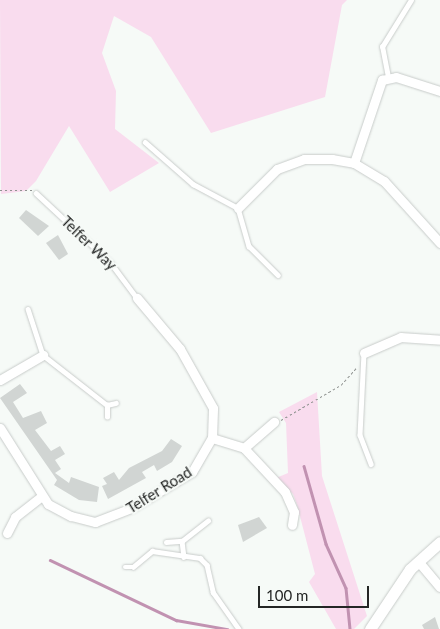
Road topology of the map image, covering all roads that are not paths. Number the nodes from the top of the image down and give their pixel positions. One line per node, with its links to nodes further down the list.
1 (411, 0): 2 (lane)
2 (388, 77): 3 (street); 5 (street)
3 (440, 91)
4 (145, 142): 7 (lane)
5 (354, 163): 7 (street); 8 (street)
6 (36, 193): 10 (lane, Telfer Way)
7 (238, 208): 9 (lane)
8 (440, 243)
9 (278, 275)
10 (137, 298): 21 (street, Telfer Road)
11 (28, 309): 14 (lane)
12 (440, 340): 13 (street)
13 (364, 353): 23 (lane)
14 (43, 355): 15 (street); 17 (lane)
15 (0, 380)
16 (116, 403): 17 (lane)
17 (107, 405): 18 (lane)
18 (107, 417)
19 (274, 422): 22 (street)
20 (0, 428): 24 (street, Telfer Road)
21 (212, 438): 22 (street); 24 (street, Telfer Road)
22 (244, 448): 26 (street)
23 (371, 464)
24 (42, 496): 27 (street)
25 (208, 521): 28 (lane)
26 (292, 525)
27 (7, 533)
28 (182, 541): 29 (lane); 31 (lane)
29 (166, 542)
30 (440, 542): 32 (street)
31 (184, 557): 33 (lane); 35 (lane)
32 (418, 561): 34 (street); 36 (street)
33 (125, 566)
34 (440, 587)
35 (239, 629)
36 (370, 629)

